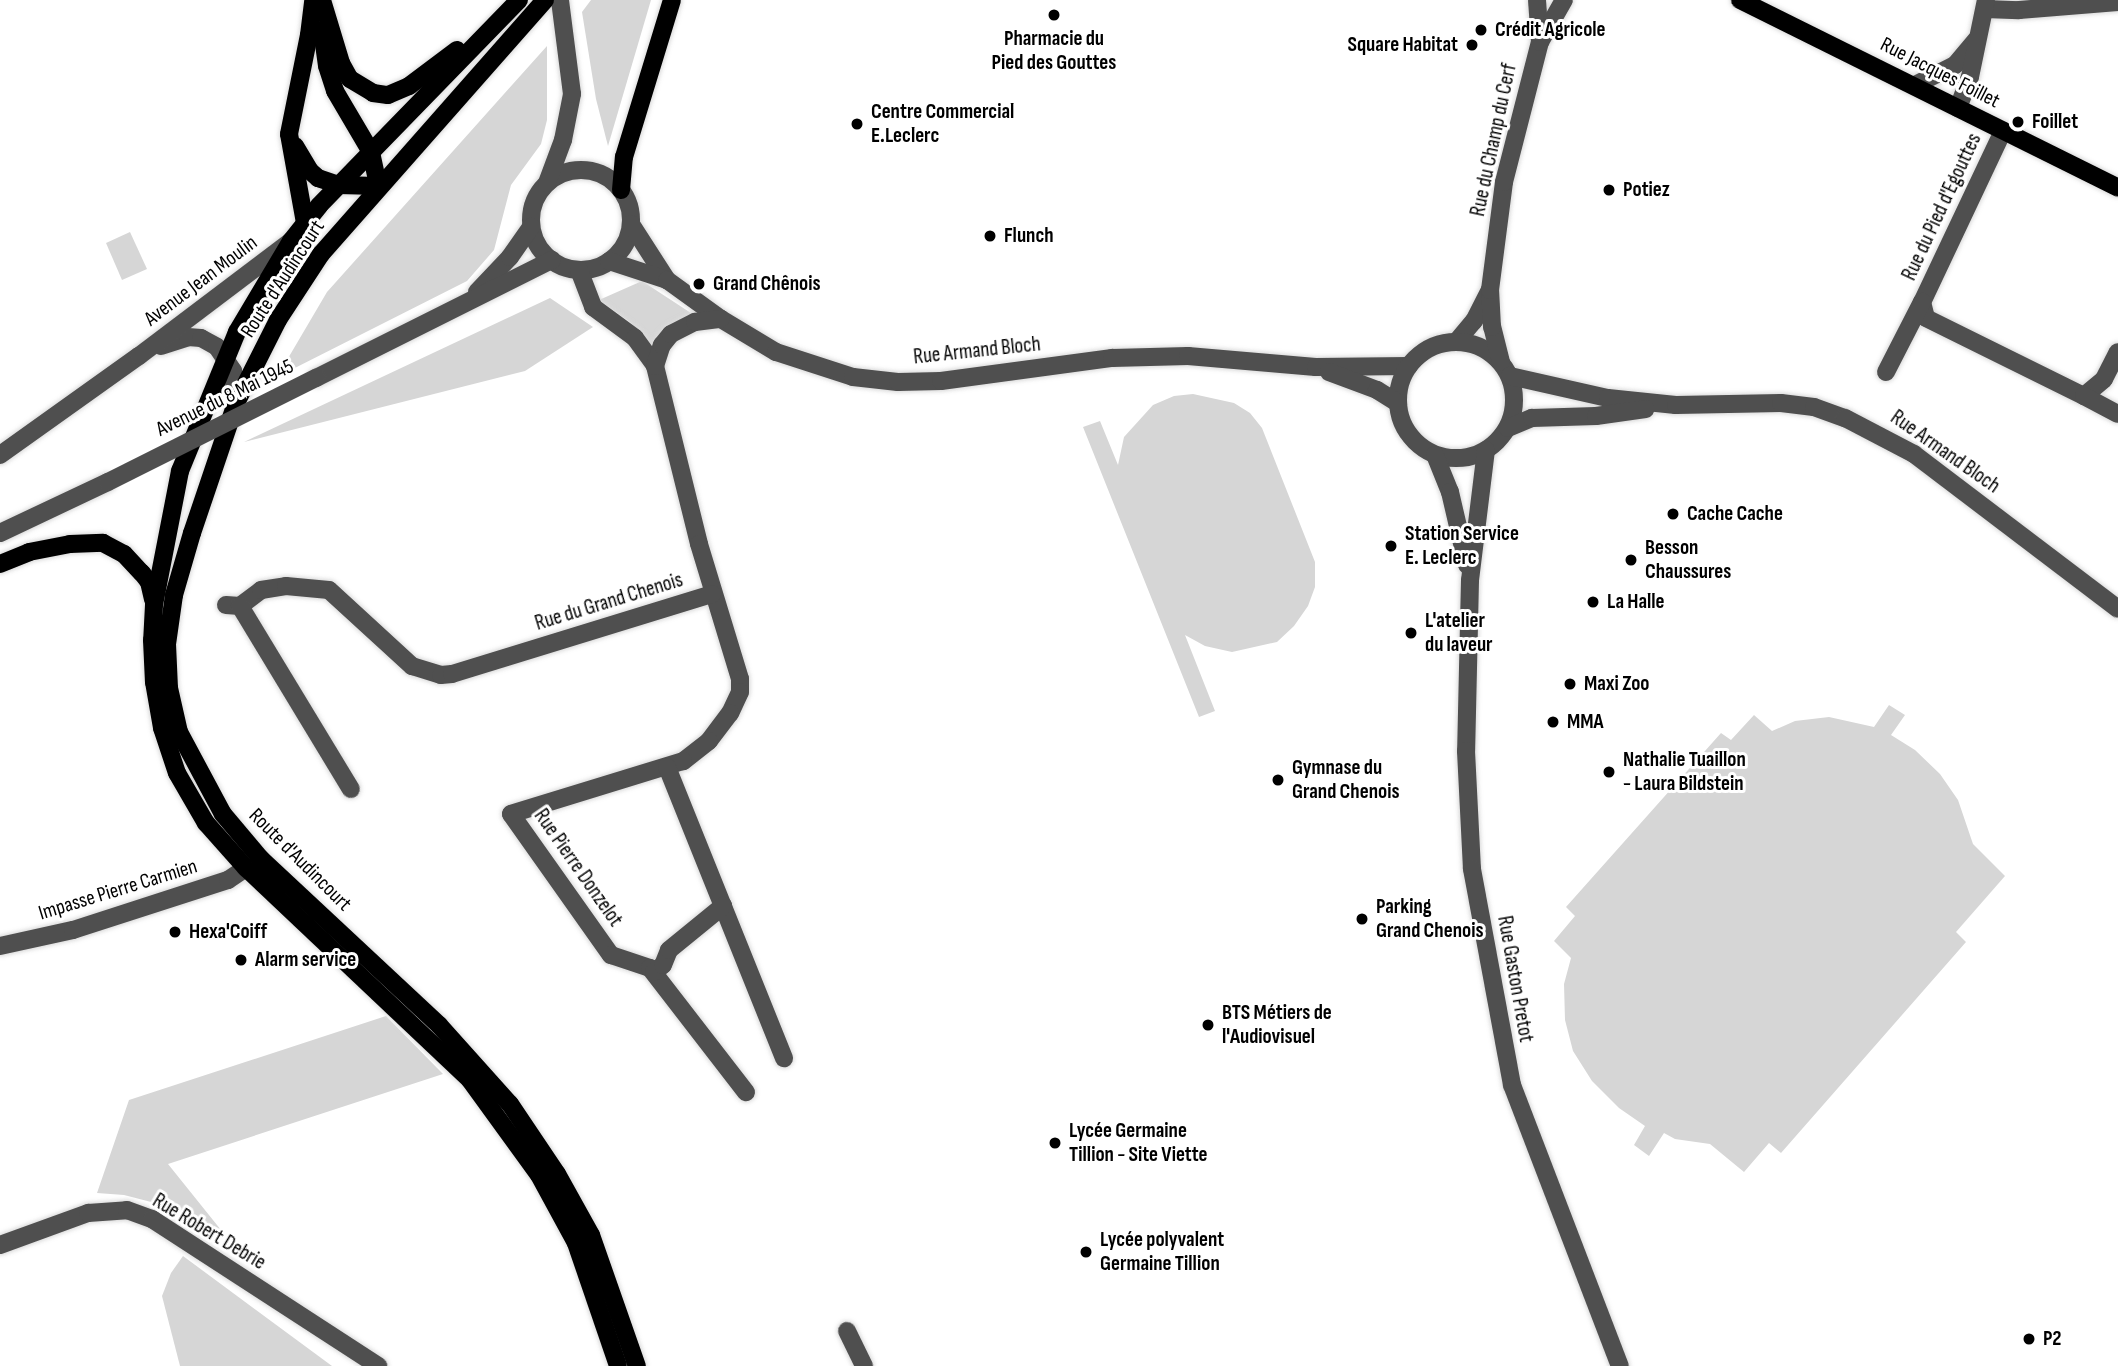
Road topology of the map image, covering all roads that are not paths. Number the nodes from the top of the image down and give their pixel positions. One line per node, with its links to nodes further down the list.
1 (313, 0): 17 (main road, Route d'Audincourt)
2 (320, 0): 3 (main road, Route d'Audincourt); 18 (main road, Route d'Audincourt)
3 (517, 0): 18 (main road, Route d'Audincourt)
4 (545, 0): 21 (main road, Route d'Audincourt)
5 (560, 0): 19 (street)
6 (672, 0): 23 (main road)
7 (1537, 0): 13 (street, Rue du Champ du Cerf)
8 (1564, 0): 13 (street, Rue du Champ du Cerf)
9 (1740, 0): 14 (main road, Rue Jacques Foillet)
10 (2118, 2): 11 (street)
11 (1985, 4): 12 (street)
12 (1976, 40): 14 (street); 15 (street)
13 (1540, 43): 32 (street, Rue du Champ du Cerf)
14 (1915, 85): 15 (main road, Rue Jacques Foillet)
15 (1958, 108): 16 (main road, Rue Jacques Foillet)
16 (2003, 131): 22 (main road, Rue Jacques Foillet); 34 (street, Rue du Pied d'Egouttes)
17 (289, 134): 20 (main road); 24 (main road, Route d'Audincourt)
18 (371, 152): 20 (main road, Route d'Audincourt); 21 (main road, Route d'Audincourt)
19 (547, 183): 23 (street); 26 (street)
20 (338, 186): 21 (main road); 24 (main road, Route d'Audincourt)
21 (378, 186): 46 (main road, Route d'Audincourt)
22 (2118, 188)
23 (621, 190): 25 (street)
24 (305, 223): 27 (main road, Route d'Audincourt)
25 (631, 224): 29 (street); 31 (street, Rue Armand Bloch)
26 (531, 227): 28 (street); 33 (street, Avenue du 8 Mai 1945)
27 (291, 242): 38 (street, Avenue Jean Moulin); 39 (main road, Route d'Audincourt)
28 (552, 260): 30 (street); 33 (street, Avenue du 8 Mai 1945)
29 (609, 261): 30 (street); 31 (street, Rue Armand Bloch)
30 (579, 270): 40 (street, Rue du Grand Chenois)
31 (667, 280): 35 (street, Rue Armand Bloch)
32 (1490, 290): 36 (street, Rue du Champ du Cerf); 43 (street, Rue du Champ du Cerf)
33 (470, 300): 54 (street, Avenue du 8 Mai 1945, bridge)
34 (1922, 302): 44 (street, Rue du Pied d'Egouttes); 45 (street, Rue du Pied d'Egouttes)
35 (721, 319): 40 (street); 42 (street, Rue Armand Bloch)
36 (1457, 341): 41 (street); 43 (street)
37 (2118, 352): 45 (street)
38 (139, 356): 39 (street, Avenue Jean Moulin); 53 (street, Avenue Jean Moulin)
39 (226, 357): 46 (street); 58 (main road, Route d'Audincourt)
40 (655, 366): 57 (street, Rue du Grand Chenois)
41 (1409, 366): 42 (street, Rue Armand Bloch); 47 (street)
42 (1316, 367): 47 (street, Rue Armand Bloch)
43 (1506, 369): 48 (street, Rue Armand Bloch); 50 (street)
44 (1886, 372)
45 (2084, 396): 49 (street, Rue du Pied d'Egouttes)
46 (236, 403): 72 (main road, Route d'Audincourt)
47 (1398, 403): 52 (street)
48 (1676, 405): 50 (street); 59 (street, Rue Armand Bloch)
49 (2118, 414)
50 (1508, 428): 51 (street)
51 (1486, 450): 52 (street); 56 (street, Rue Gaston Pretot)
52 (1436, 454): 56 (street, Rue Gaston Pretot)
53 (0, 455)
54 (0, 533)
55 (0, 564): 58 (main road)
56 (1470, 580): 74 (street, Rue Gaston Pretot)
57 (712, 594): 60 (street, Rue Pierre Donzelot); 61 (street, Rue du Grand Chenois)
58 (155, 605): 62 (main road, Route d'Audincourt)
59 (2118, 610)
60 (667, 768): 63 (street); 65 (street, Rue Pierre Donzelot)
61 (351, 789)
62 (246, 868): 64 (street, Impasse Pierre Carmien); 71 (main road, Route d'Audincourt)
63 (723, 906): 65 (street); 66 (street)
64 (0, 947)
65 (654, 972): 67 (street, Rue Pierre Donzelot)
66 (784, 1058)
67 (746, 1091)
68 (0, 1245): 70 (street, Rue Robert Debrie)
69 (847, 1331): 73 (street)
70 (378, 1366)
71 (618, 1366)
72 (637, 1366)
73 (862, 1366)
74 (1620, 1366)

